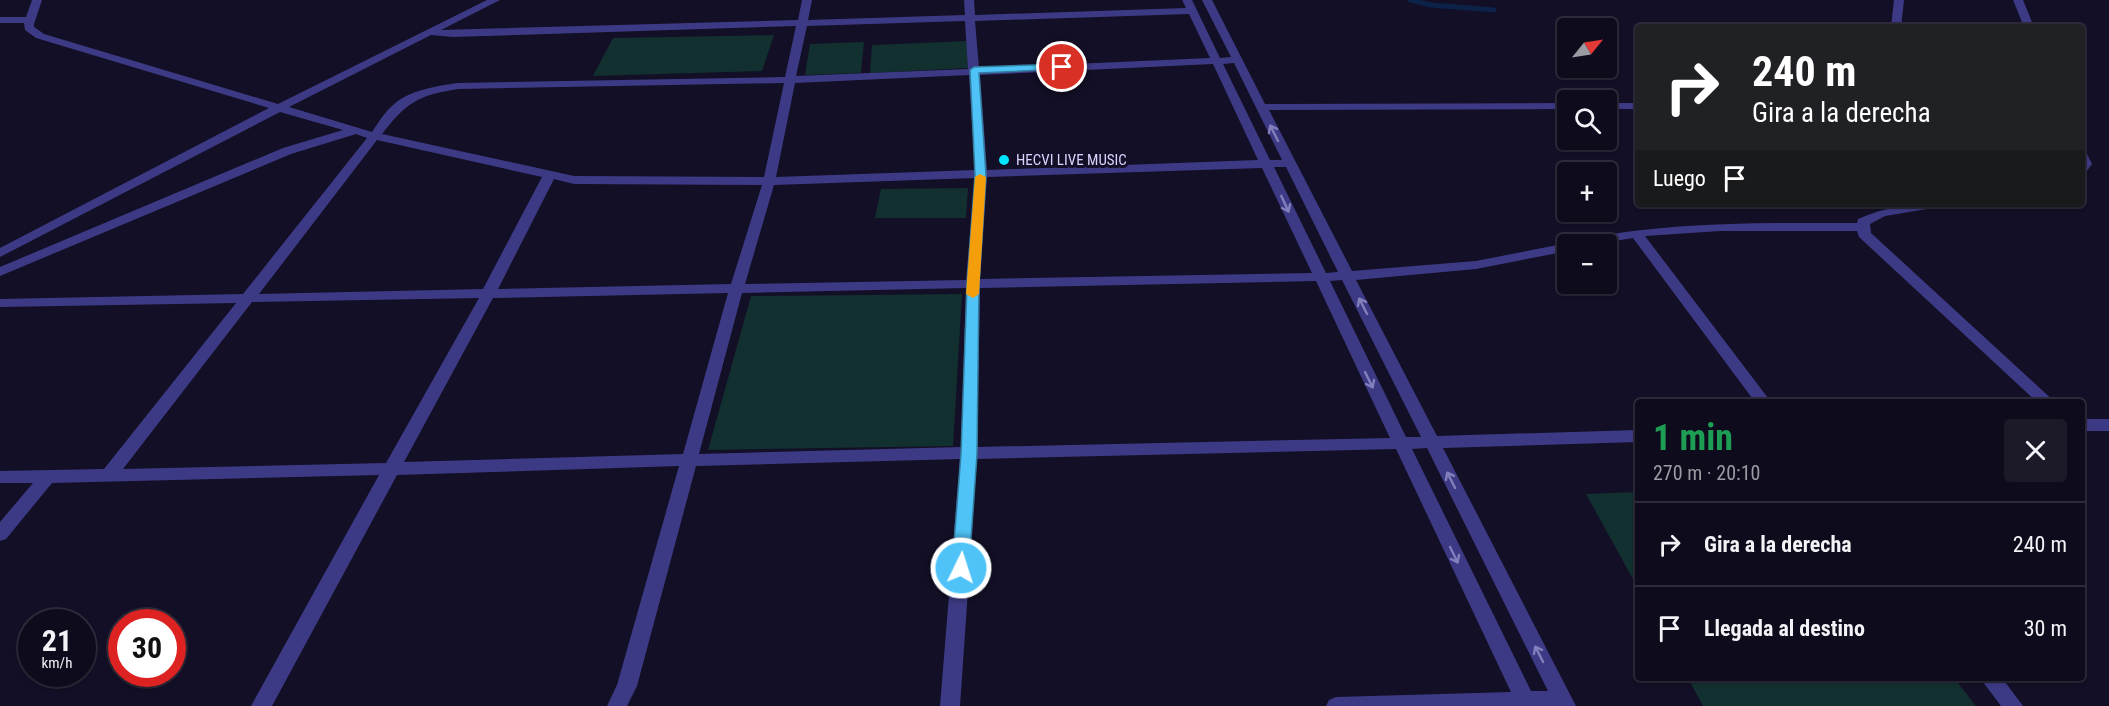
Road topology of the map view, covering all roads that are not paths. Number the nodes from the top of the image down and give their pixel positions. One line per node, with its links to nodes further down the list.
1 (37, 0): 11 (street)
2 (495, 0): 15 (street)
3 (807, 0): 12 (street)
4 (969, 0): 9 (street)
5 (1207, 0): 17 (street)
6 (1899, 0): 13 (street)
7 (2018, 0): 14 (street)
8 (1189, 5): 9 (street); 16 (street)
9 (972, 17): 12 (street); 18 (street)
10 (0, 20): 11 (street)
11 (28, 20): 24 (street)
12 (802, 24): 15 (street); 19 (street)
13 (1896, 24)
14 (2028, 24)
15 (430, 32): 24 (street)
16 (1216, 60): 17 (street); 18 (street); 28 (street)
17 (1237, 60): 23 (street)
18 (974, 70): 19 (street); 30 (street)
19 (791, 80): 25 (street); 32 (street)
20 (1557, 106): 23 (street)
21 (1617, 106): 22 (street)
22 (1635, 106)
23 (1260, 107): 29 (street, one-way to 23)
24 (280, 109): 26 (street); 38 (street)
25 (389, 118): 26 (street); 27 (street)
26 (357, 130): 27 (street); 39 (street)
27 (374, 136): 31 (street); 45 (street)
28 (1266, 162): 29 (street); 30 (street); 41 (street, one-way to 41)
29 (1289, 163): 40 (street)
30 (981, 175): 32 (street); 42 (street)
31 (549, 176): 32 (street); 44 (street)
32 (769, 181): 43 (street)
33 (1916, 207): 34 (street)
34 (1863, 228): 35 (street); 48 (street)
35 (1636, 233): 36 (street); 47 (street)
36 (1617, 235)
37 (1557, 250): 40 (street)
38 (0, 253)
39 (0, 272)
40 (1348, 276): 41 (street); 52 (street, one-way to 40)
41 (1320, 277): 42 (street); 53 (street, one-way to 53)
42 (973, 284): 43 (street); 54 (street)
43 (737, 287): 44 (street); 55 (street)
44 (489, 292): 45 (street); 56 (street)
45 (247, 297): 46 (street); 58 (street)
46 (0, 303)
47 (1761, 399)
48 (2043, 399)
49 (2085, 425): 50 (street)
50 (2109, 425)
51 (1635, 436): 52 (street)
52 (1432, 443): 53 (street); 62 (street, one-way to 52)
53 (1400, 444): 54 (street); 63 (street, one-way to 63)
54 (969, 454): 55 (street); 66 (street)
55 (690, 460): 56 (street); 65 (street)
56 (392, 470): 58 (street); 64 (street)
57 (48, 476): 58 (street); 59 (street); 60 (street)
58 (108, 476)
59 (0, 477)
60 (0, 534)
61 (1992, 681): 68 (street)
62 (1564, 702): 63 (street)
63 (1526, 703): 67 (street)
64 (261, 706)
65 (617, 706)
66 (950, 706)
67 (1336, 706)
68 (2013, 706)

